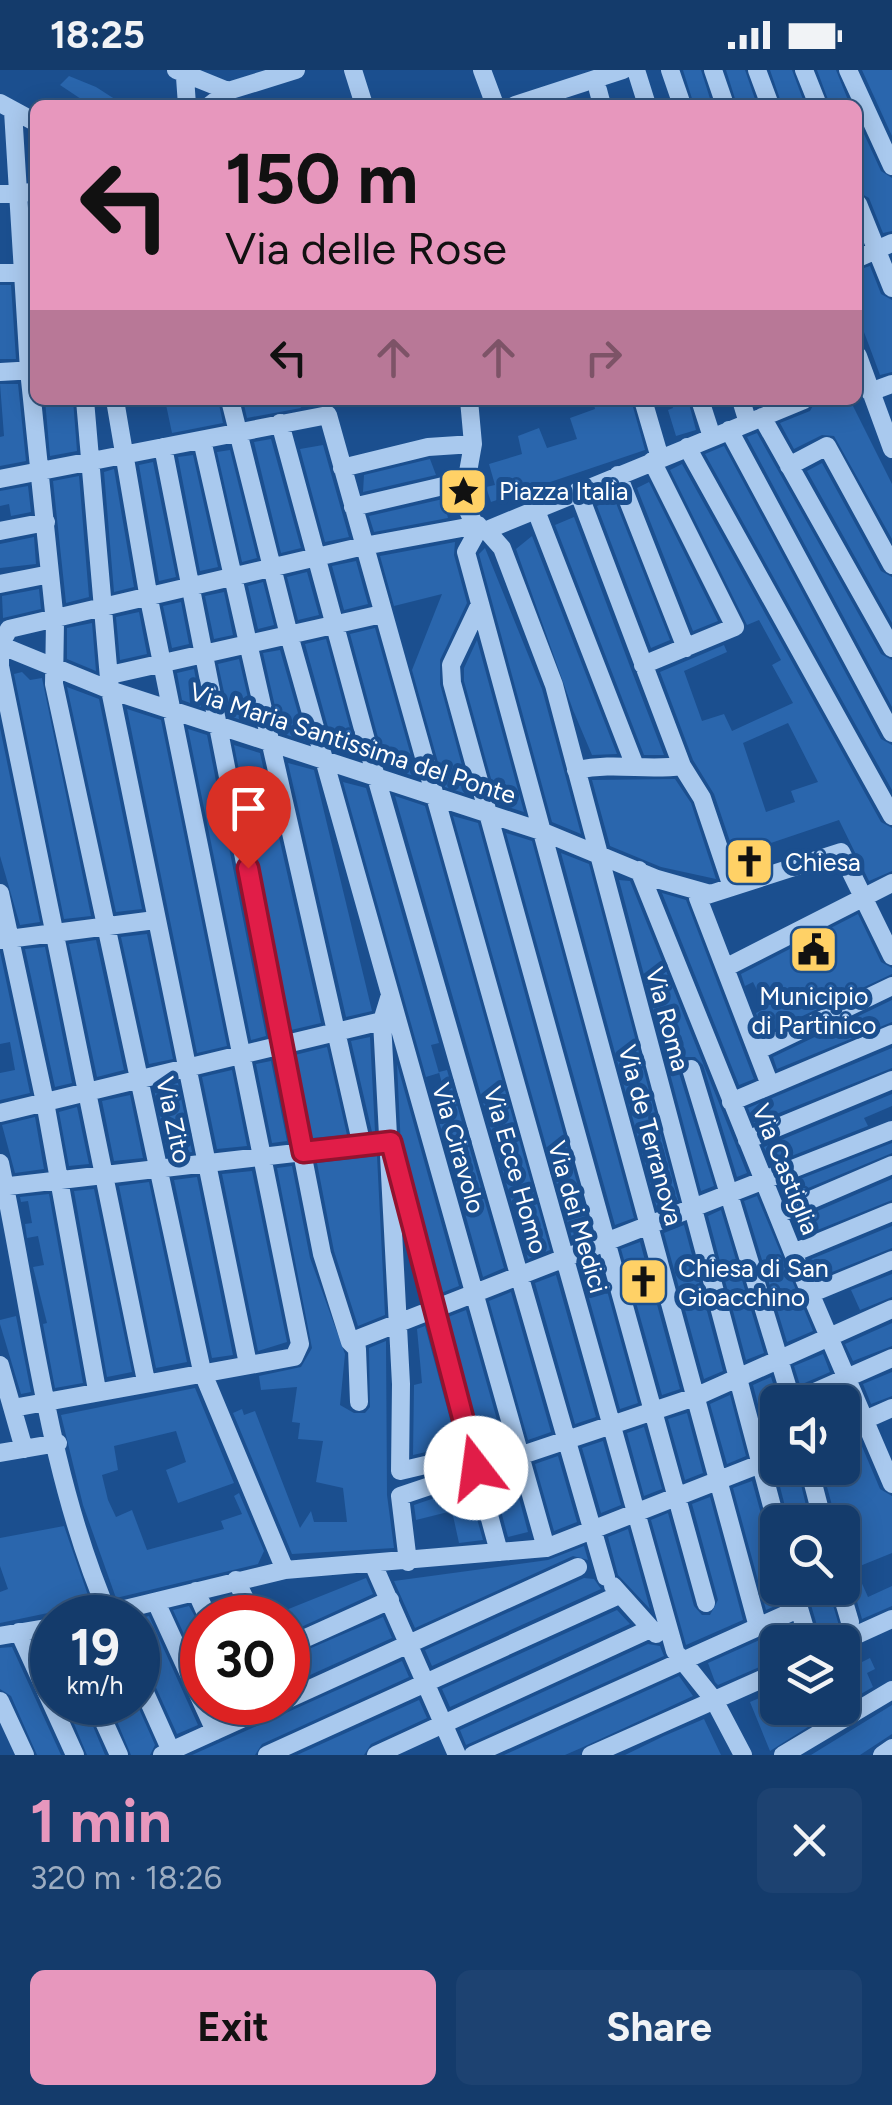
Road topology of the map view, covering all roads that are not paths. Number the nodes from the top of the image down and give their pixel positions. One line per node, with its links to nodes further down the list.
1 (296, 70): 12 (street)
2 (353, 70): 15 (street)
3 (482, 70): 16 (street)
4 (623, 70): 17 (street)
5 (636, 70): 18 (street)
6 (670, 70): 19 (street)
7 (713, 70): 20 (street)
8 (757, 70): 21 (street)
9 (804, 70): 22 (street)
10 (848, 70): 23 (street)
11 (180, 73): 12 (street); 13 (street)
12 (228, 91): 14 (street)
13 (187, 100)
14 (216, 100)
15 (362, 100)
16 (492, 100)
17 (530, 100)
18 (646, 100)
19 (680, 100)
20 (723, 100)
21 (768, 100)
22 (816, 100)
23 (862, 100)
24 (862, 101): 27 (street)
25 (7, 107): 26 (street); 28 (street, Via Zito)
26 (30, 119)
27 (892, 166)
28 (18, 193): 31 (street, Via Zito)
29 (862, 211): 30 (street)
30 (884, 247): 33 (street)
31 (29, 272): 32 (street); 34 (street, Via Zito)
32 (0, 273)
33 (892, 288)
34 (30, 305)
35 (30, 370): 36 (street)
36 (0, 372)
37 (864, 382): 38 (street); 56 (street)
38 (892, 384)
39 (36, 405): 62 (street, Via Zito)
40 (85, 405): 59 (street)
41 (116, 405): 57 (street)
42 (231, 405): 50 (street, Via Ciravolo)
43 (470, 405): 53 (street)
44 (643, 405): 58 (street)
45 (703, 405): 51 (street)
46 (744, 405): 48 (street)
47 (791, 405): 48 (street)
48 (755, 420): 51 (street); 60 (street)
49 (280, 423): 50 (street); 61 (street, Via dei Medici); 73 (street, Via Ecce Homo)
50 (238, 431): 52 (street); 75 (street, Via Ciravolo)
51 (721, 434): 55 (street); 98 (street)
52 (202, 440): 54 (street); 77 (street)
53 (473, 444): 61 (street); 65 (street)
54 (163, 447): 57 (street); 79 (street)
55 (687, 447): 58 (street); 107 (street)
56 (892, 449)
57 (121, 455): 59 (street); 80 (street)
58 (656, 459): 63 (street); 90 (street)
59 (90, 461): 62 (street); 82 (street)
60 (789, 466): 74 (street); 87 (street)
61 (342, 468): 67 (street, Via dei Medici)
62 (42, 470): 64 (street); 69 (street, Via Zito)
63 (618, 475): 66 (street); 90 (street)
64 (0, 478)
65 (468, 483): 67 (street); 70 (street)
66 (578, 491): 68 (street); 93 (street)
67 (353, 507): 72 (street, Via dei Medici)
68 (529, 511): 70 (street); 101 (street)
69 (46, 522): 71 (street); 76 (street, Via Zito)
70 (481, 527): 72 (street); 81 (street, Via de Terranova); 103 (street, Via Roma)
71 (0, 531)
72 (364, 546): 73 (street); 83 (street, Via dei Medici)
73 (316, 559): 75 (street); 85 (street, Via Ecce Homo)
74 (892, 566)
75 (272, 570): 77 (street); 86 (street, Via Ciravolo)
76 (50, 574): 78 (street); 84 (street, Via Zito)
77 (235, 579): 79 (street); 88 (street)
78 (0, 584)
79 (192, 589): 80 (street); 91 (street)
80 (149, 599): 82 (street); 92 (street)
81 (480, 604): 106 (street); 108 (street, Via de Terranova)
82 (104, 610): 84 (street); 95 (street)
83 (382, 614): 85 (street); 105 (street, Via dei Medici)
84 (54, 622): 89 (street); 94 (street, Via Zito)
85 (336, 625): 86 (street); 104 (street, Via Ecce Homo)
86 (290, 636): 88 (street); 100 (street, Via Ciravolo)
87 (889, 637)
88 (250, 644): 91 (street); 99 (street)
89 (0, 645): 94 (street, Via Maria Santissima del Ponte); 118 (street)
90 (686, 648): 93 (street)
91 (205, 654): 92 (street); 97 (street)
92 (163, 664): 95 (street); 96 (street)
93 (643, 666): 102 (street)
94 (58, 668): 95 (street, Via Maria Santissima del Ponte); 117 (street, Via Zito)
95 (110, 682): 96 (street, Via Maria Santissima del Ponte); 116 (street)
96 (173, 711): 97 (street, Via Maria Santissima del Ponte); 129 (street)
97 (221, 726): 99 (street, Via Maria Santissima del Ponte); 127 (street)
98 (892, 733)
99 (274, 744): 100 (street, Via Maria Santissima del Ponte); 125 (street)
100 (324, 760): 104 (street, Via Maria Santissima del Ponte); 123 (street, Via Ciravolo)
101 (635, 766): 102 (street); 103 (street)
102 (682, 766): 112 (street)
103 (576, 770): 109 (street, Via Roma)
104 (376, 778): 105 (street, Via Maria Santissima del Ponte); 162 (street, Via Ecce Homo)
105 (432, 797): 106 (street, Via Maria Santissima del Ponte); 160 (street, Via dei Medici)
106 (488, 814): 108 (street, Via Maria Santissima del Ponte); 158 (street)
107 (892, 816)
108 (541, 831): 109 (street, Via Maria Santissima del Ponte); 157 (street, Via de Terranova)
109 (598, 852): 110 (street, Via Maria Santissima del Ponte); 154 (street, Via Roma)
110 (639, 870): 114 (street, Via Maria Santissima del Ponte); 137 (street, Via Castiglia)
111 (892, 883): 115 (street)
112 (731, 884): 114 (street); 115 (street)
113 (0, 893): 119 (street)
114 (700, 893): 121 (street)
115 (868, 900): 120 (street); 121 (street)
116 (155, 920): 117 (street); 130 (street)
117 (108, 926): 118 (street); 132 (street, Via Zito)
118 (55, 932): 119 (street); 135 (street)
119 (5, 939): 136 (street)
120 (892, 956)
121 (726, 971): 128 (street)
122 (892, 986): 128 (street)
123 (390, 996): 124 (street); 163 (street, Via Ciravolo)
124 (382, 1021): 125 (street); 142 (street)
125 (337, 1032): 127 (street); 141 (street)
126 (892, 1034): 134 (street)
127 (283, 1045): 129 (street); 143 (street)
128 (757, 1051): 134 (street)
129 (242, 1056): 130 (street); 144 (street)
130 (186, 1068): 132 (street); 145 (street)
131 (692, 1068): 153 (street)
132 (140, 1080): 135 (street); 148 (street, Via Zito)
133 (892, 1080): 140 (street)
134 (770, 1086): 137 (street)
135 (88, 1092): 136 (street); 149 (street)
136 (45, 1102): 138 (street); 150 (street)
137 (731, 1102): 140 (street, Via Castiglia)
138 (0, 1113)
139 (892, 1130): 151 (street)
140 (747, 1140): 151 (street, Via Castiglia)
141 (362, 1146): 142 (street); 143 (street)
142 (391, 1150): 165 (street); 167 (street)
143 (303, 1152): 144 (street); 169 (street)
144 (262, 1157): 145 (street); 173 (street)
145 (207, 1163): 148 (street); 173 (street)
146 (0, 1164): 152 (street)
147 (892, 1165): 156 (street)
148 (159, 1168): 149 (street); 174 (street, Via Zito)
149 (104, 1175): 150 (street); 177 (street)
150 (58, 1180): 152 (street); 180 (street)
151 (764, 1181): 153 (street); 156 (street, Via Castiglia)
152 (2, 1186): 182 (street)
153 (729, 1194): 154 (street); 171 (street)
154 (694, 1207): 157 (street); 175 (street, Via Roma)
155 (892, 1212): 159 (street)
156 (778, 1214): 159 (street, Via Castiglia)
157 (650, 1224): 158 (street); 181 (street, Via de Terranova)
158 (607, 1241): 160 (street); 186 (street)
159 (793, 1254): 164 (street, Via Castiglia)
160 (564, 1258): 162 (street); 189 (street, Via dei Medici)
161 (892, 1260): 164 (street)
162 (520, 1275): 163 (street); 191 (street, Via Ecce Homo)
163 (474, 1293): 165 (street); 195 (street, Via Ciravolo)
164 (810, 1294): 168 (street, Via Castiglia)
165 (433, 1310): 167 (street); 197 (street)
166 (892, 1310): 168 (street)
167 (398, 1325): 169 (street); 197 (street)
168 (830, 1338): 171 (street); 176 (street, Via Castiglia)
169 (350, 1342): 183 (street)
170 (892, 1358): 176 (street)
171 (780, 1360): 175 (street); 178 (street)
172 (0, 1364): 184 (street)
173 (248, 1364): 174 (street)
174 (202, 1371): 177 (street); 209 (street, Via Zito)
175 (739, 1378): 181 (street); 190 (street, Via Roma)
176 (847, 1378): 179 (street); 187 (street, Via Castiglia)
177 (146, 1381): 180 (street)
178 (787, 1385)
179 (831, 1385)
180 (97, 1390): 182 (street)
181 (695, 1397): 186 (street); 199 (street, Via de Terranova)
182 (48, 1400): 184 (street); 192 (street)
183 (358, 1402)
184 (12, 1408): 193 (street)
185 (892, 1408): 187 (street)
186 (652, 1410): 189 (street); 201 (street)
187 (864, 1420): 188 (street); 196 (street, Via Castiglia)
188 (860, 1422)
189 (610, 1424): 191 (street); 202 (street, Via dei Medici)
190 (760, 1435)
191 (566, 1438): 195 (street); 203 (street, Via Ecce Homo)
192 (58, 1443): 193 (street); 213 (street)
193 (24, 1449): 194 (street)
194 (0, 1453)
195 (520, 1453): 197 (street); 204 (street, Via Ciravolo)
196 (887, 1459): 200 (street, Via Castiglia)
197 (474, 1461): 205 (street); 206 (street)
198 (760, 1464): 199 (street)
199 (718, 1481): 201 (street); 227 (street, Via de Terranova)
200 (892, 1484)
201 (677, 1497): 202 (street); 219 (street)
202 (635, 1514): 203 (street); 233 (street, Via dei Medici)
203 (594, 1530): 204 (street); 210 (street, Via Ecce Homo)
204 (546, 1548): 205 (street); 208 (street)
205 (499, 1552): 206 (street)
206 (408, 1562): 207 (street)
207 (374, 1566): 209 (street); 217 (street)
208 (578, 1567): 210 (street); 232 (street)
209 (285, 1570): 211 (street)
210 (606, 1576): 216 (street, Via Ecce Homo)
211 (236, 1580): 212 (street); 215 (street)
212 (196, 1591): 214 (street); 218 (street)
213 (101, 1595)
214 (198, 1595)
215 (243, 1595)
216 (619, 1595): 228 (street, Via Ecce Homo); 235 (street)
217 (390, 1600): 231 (street); 232 (street)
218 (160, 1601)
219 (706, 1603)
220 (797, 1605): 222 (street)
221 (845, 1605): 225 (street)
222 (798, 1608): 226 (street); 227 (street)
223 (160, 1611): 244 (street)
224 (892, 1619): 229 (street)
225 (850, 1622)
226 (804, 1625)
227 (758, 1627): 233 (street)
228 (650, 1629): 233 (street, Via Ecce Homo); 243 (street)
229 (860, 1633)
230 (9, 1634): 248 (street)
231 (310, 1636)
232 (410, 1643): 235 (street); 236 (street)
233 (679, 1656): 238 (street); 253 (street)
234 (760, 1680): 238 (street)
235 (425, 1684): 243 (street); 250 (street)
236 (310, 1687)
237 (885, 1695): 257 (street)
238 (714, 1700): 245 (street); 256 (street)
239 (0, 1701): 247 (street)
240 (105, 1725): 249 (street)
241 (156, 1725): 246 (street)
242 (225, 1725): 244 (street)
243 (443, 1725): 251 (street); 252 (street)
244 (215, 1732): 246 (street)
245 (633, 1736): 254 (street); 255 (street)
246 (167, 1753)
247 (25, 1755)
248 (75, 1755)
249 (119, 1755)
250 (267, 1755)
251 (376, 1755)
252 (457, 1755)
253 (473, 1755)
254 (591, 1755)
255 (642, 1755)
256 (743, 1755)
257 (782, 1755)

